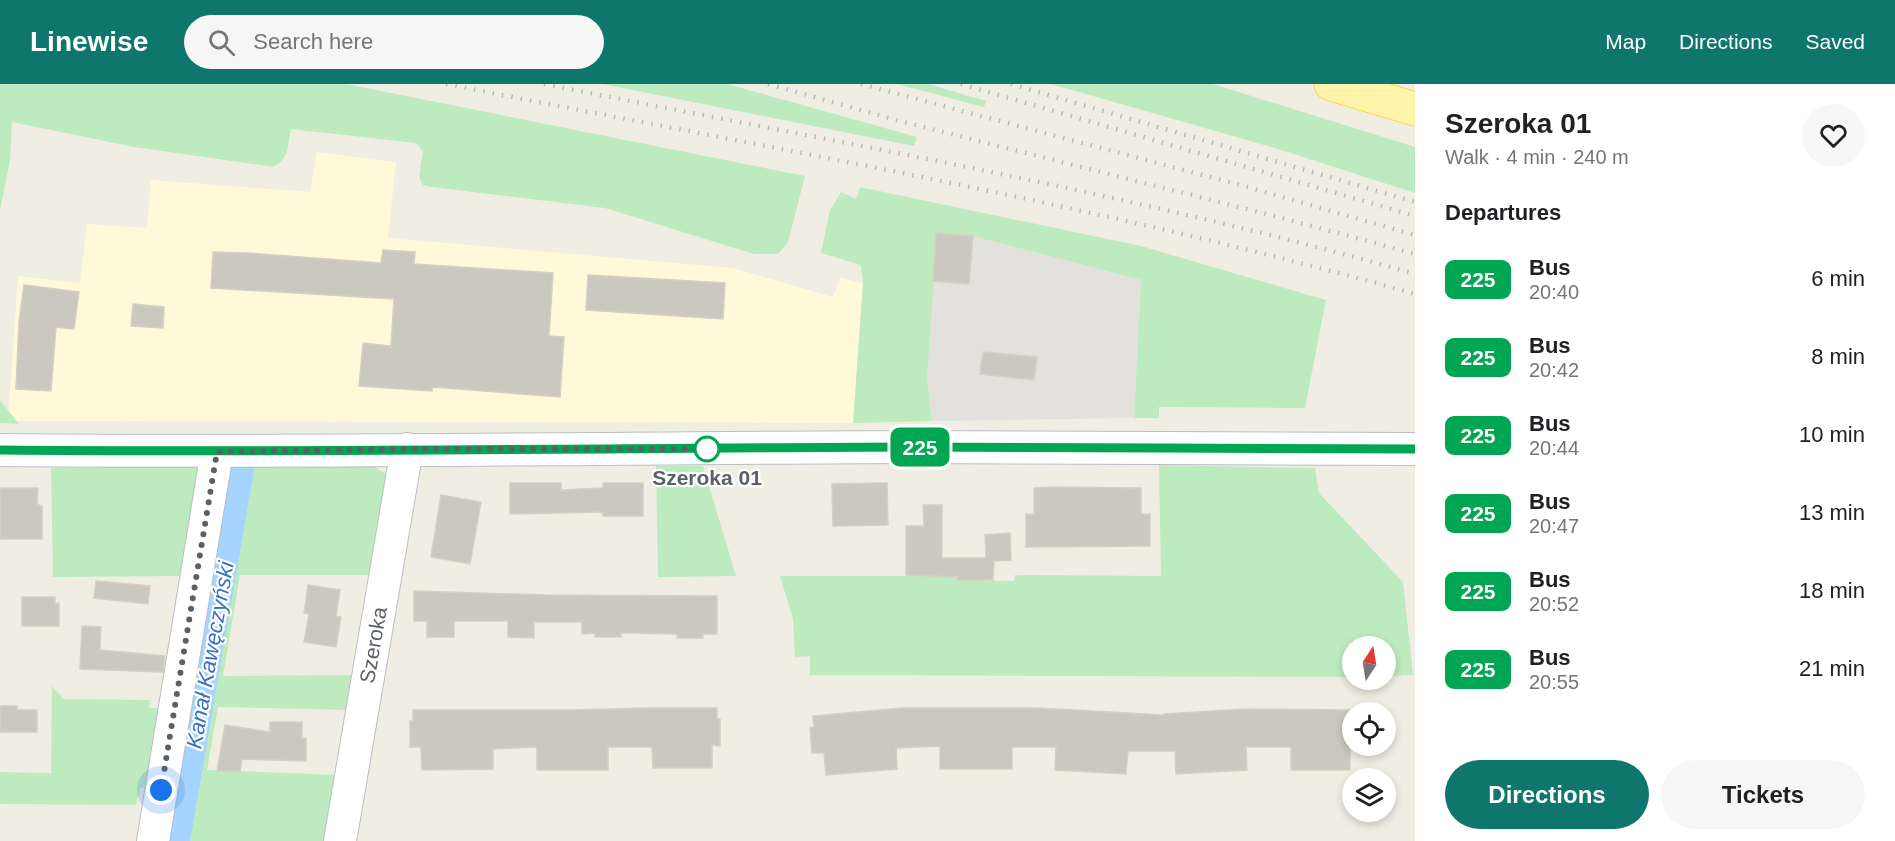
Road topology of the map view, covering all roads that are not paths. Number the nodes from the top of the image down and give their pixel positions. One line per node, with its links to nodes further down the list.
1 (1331, 84): 2 (main road)
2 (1415, 109)
3 (406, 449): 4 (street); 6 (street); 8 (street, Szeroka)
4 (1415, 449)
5 (0, 450): 6 (street)
6 (217, 452): 7 (street)
7 (153, 841)
8 (340, 841)

